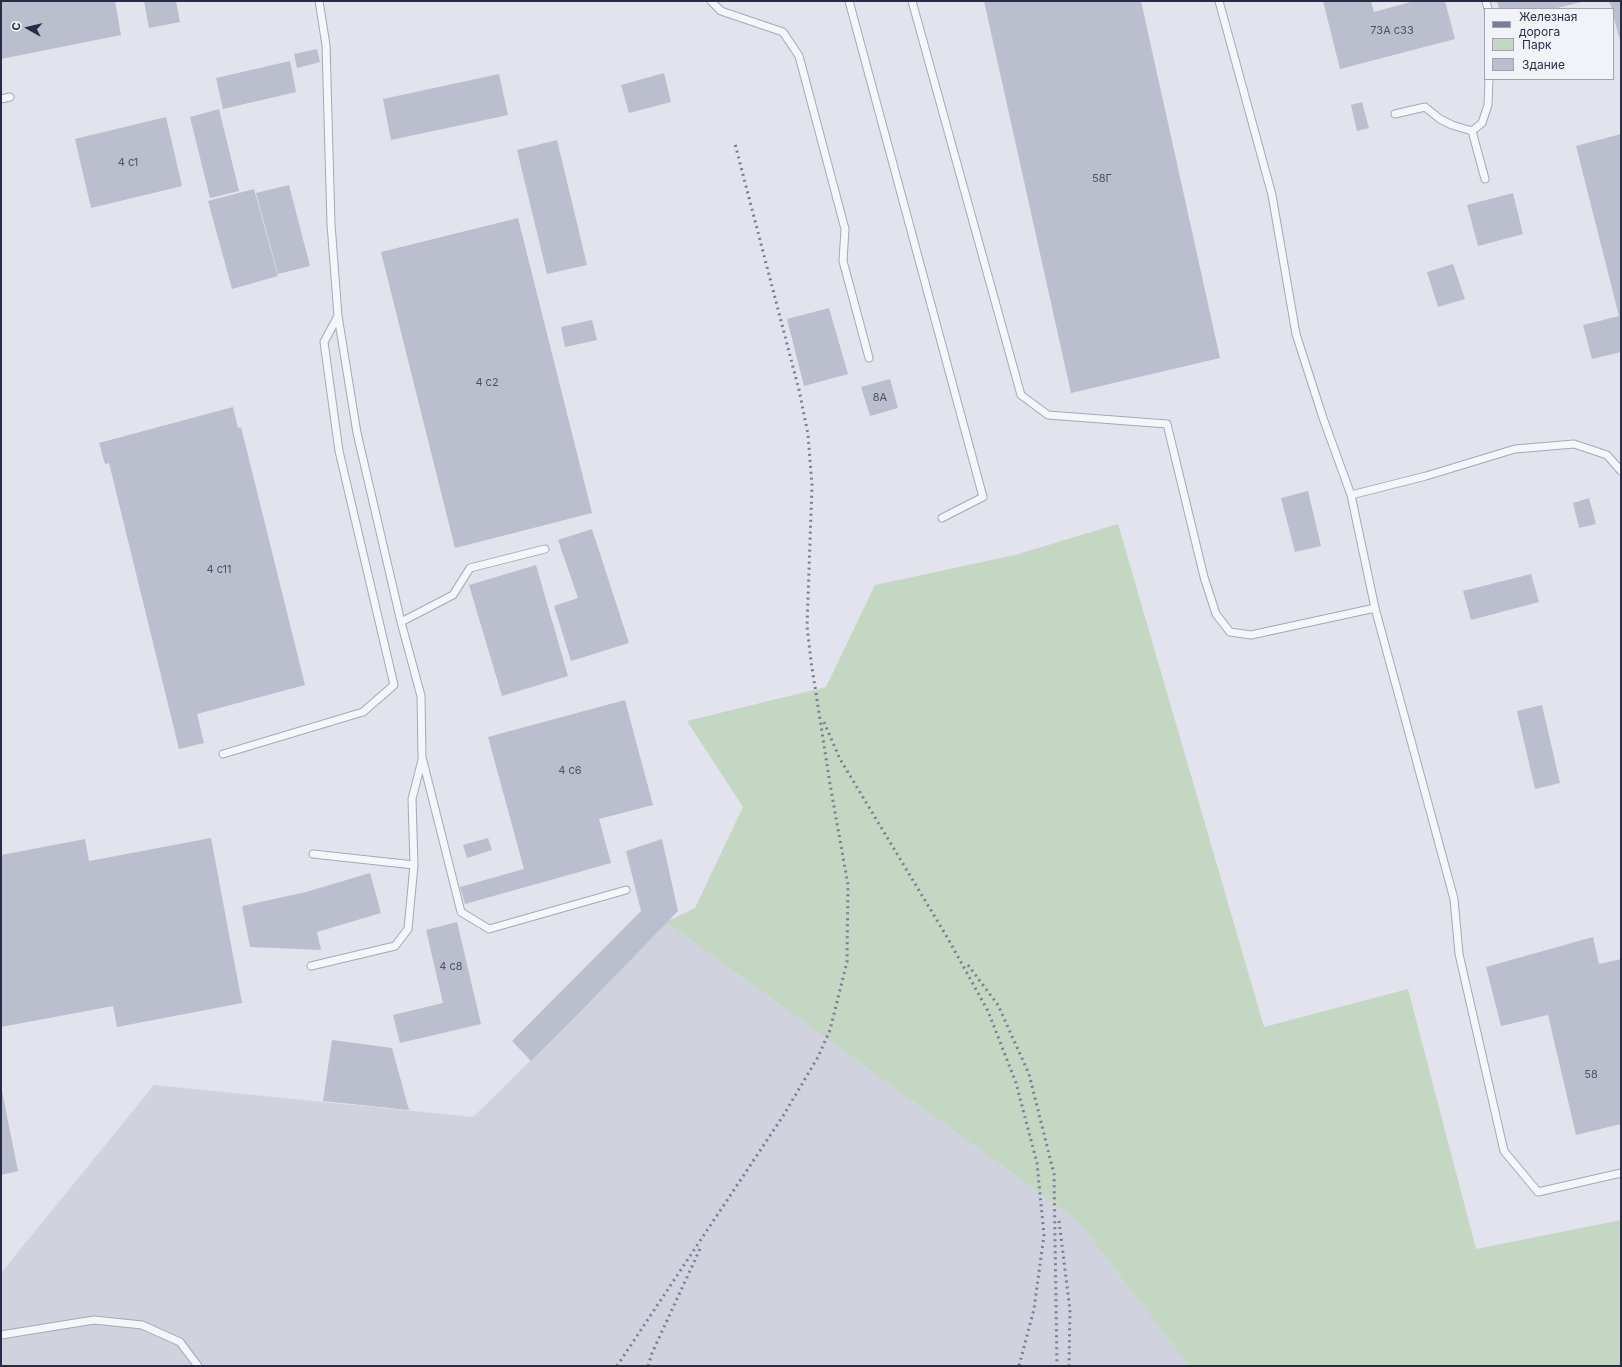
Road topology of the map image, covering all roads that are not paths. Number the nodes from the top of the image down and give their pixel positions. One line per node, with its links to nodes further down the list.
1 (319, 1): 12 (lane)
2 (711, 1): 13 (lane)
3 (849, 1): 16 (lane)
4 (912, 1): 18 (lane)
5 (1219, 1): 15 (lane)
6 (1489, 80): 10 (lane)
7 (10, 97): 8 (lane)
8 (1, 99)
9 (1395, 114): 10 (lane)
10 (1472, 131): 11 (lane)
11 (1485, 179)
12 (338, 316): 19 (lane); 20 (lane)
13 (869, 358)
14 (1621, 471): 15 (lane)
15 (1351, 495): 18 (lane)
16 (942, 518)
17 (545, 548): 19 (lane)
18 (1376, 608): 26 (lane)
19 (401, 622): 21 (lane)
20 (223, 754)
21 (422, 758): 23 (lane); 24 (lane)
22 (313, 854): 23 (lane)
23 (414, 865): 25 (lane)
24 (626, 890)
25 (311, 966)
26 (1621, 1173)
27 (1, 1335): 28 (lane)
28 (198, 1366)

